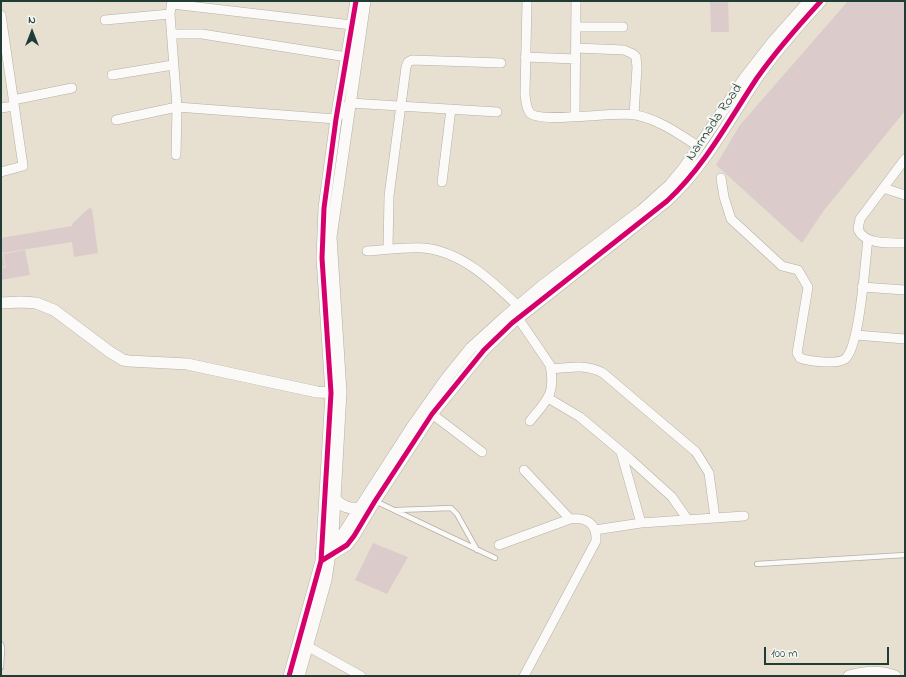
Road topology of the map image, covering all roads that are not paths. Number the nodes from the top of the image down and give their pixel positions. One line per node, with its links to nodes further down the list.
1 (356, 1): 11 (street)
2 (366, 1): 24 (street)
3 (527, 1): 17 (street)
4 (576, 1): 12 (street)
5 (809, 1): 34 (street, Narmada Road)
6 (821, 1): 50 (street)
7 (172, 3): 8 (street); 11 (street)
8 (170, 14): 10 (street); 14 (street)
9 (1, 15): 23 (street)
10 (105, 20)
11 (352, 25): 16 (street)
12 (576, 27): 13 (street); 15 (street)
13 (623, 27)
14 (171, 34): 16 (street); 20 (street)
15 (576, 48): 18 (street); 30 (street)
16 (347, 57): 32 (street)
17 (525, 57): 18 (street); 31 (street)
18 (576, 59): 31 (street)
19 (501, 63): 25 (street)
20 (173, 65): 21 (street); 27 (street)
21 (112, 76)
22 (72, 88): 23 (street)
23 (14, 103): 26 (street); 37 (street)
24 (350, 103): 25 (street); 32 (street); 54 (street)
25 (401, 106): 28 (street); 44 (street)
26 (1, 108)
27 (177, 108): 32 (street); 33 (street); 35 (street)
28 (451, 109): 29 (street); 39 (street)
29 (497, 112)
30 (634, 115): 31 (street); 34 (street)
31 (576, 116)
32 (336, 119): 54 (street)
33 (116, 120)
34 (699, 147): 49 (street, Narmada Road)
35 (176, 155)
36 (905, 159): 40 (street)
37 (1, 172)
38 (721, 178): 51 (street)
39 (442, 182)
40 (883, 188): 41 (street); 42 (street)
41 (905, 195)
42 (868, 239): 43 (street); 46 (street)
43 (905, 243)
44 (388, 249): 45 (street); 49 (street)
45 (367, 252)
46 (862, 287): 47 (street); 51 (street)
47 (905, 290)
48 (1, 302): 54 (street)
49 (518, 306): 63 (street, Narmada Road)
50 (518, 318): 53 (street); 56 (street)
51 (856, 335): 52 (street)
52 (905, 339)
53 (551, 369): 55 (street); 66 (street)
54 (336, 393): 61 (street); 73 (street)
55 (548, 398): 57 (street); 58 (street)
56 (432, 414): 59 (street); 62 (street)
57 (530, 421)
58 (620, 451): 68 (street); 69 (street)
59 (482, 452)
60 (524, 470): 67 (street)
61 (335, 499): 63 (street); 73 (street)
62 (375, 501): 64 (lane); 73 (street)
63 (360, 508): 73 (street, Narmada Road)
64 (395, 510): 72 (lane); 72 (lane)
65 (744, 516): 66 (street)
66 (715, 518): 68 (street)
67 (570, 519): 70 (street); 71 (street)
68 (688, 520): 69 (street)
69 (641, 523): 70 (street)
70 (595, 530): 84 (street)
71 (499, 546)
72 (477, 550): 75 (lane)
73 (326, 554): 78 (street); 81 (street)
74 (905, 555): 76 (lane)
75 (494, 558)
76 (757, 564)
77 (1, 644): 79 (lane)
78 (307, 646): 82 (street); 83 (street)
79 (1, 667)
80 (870, 674): 85 (street); 86 (street)
81 (289, 676)
82 (299, 676)
83 (361, 676)
84 (524, 676)
85 (849, 676)
86 (895, 676)

